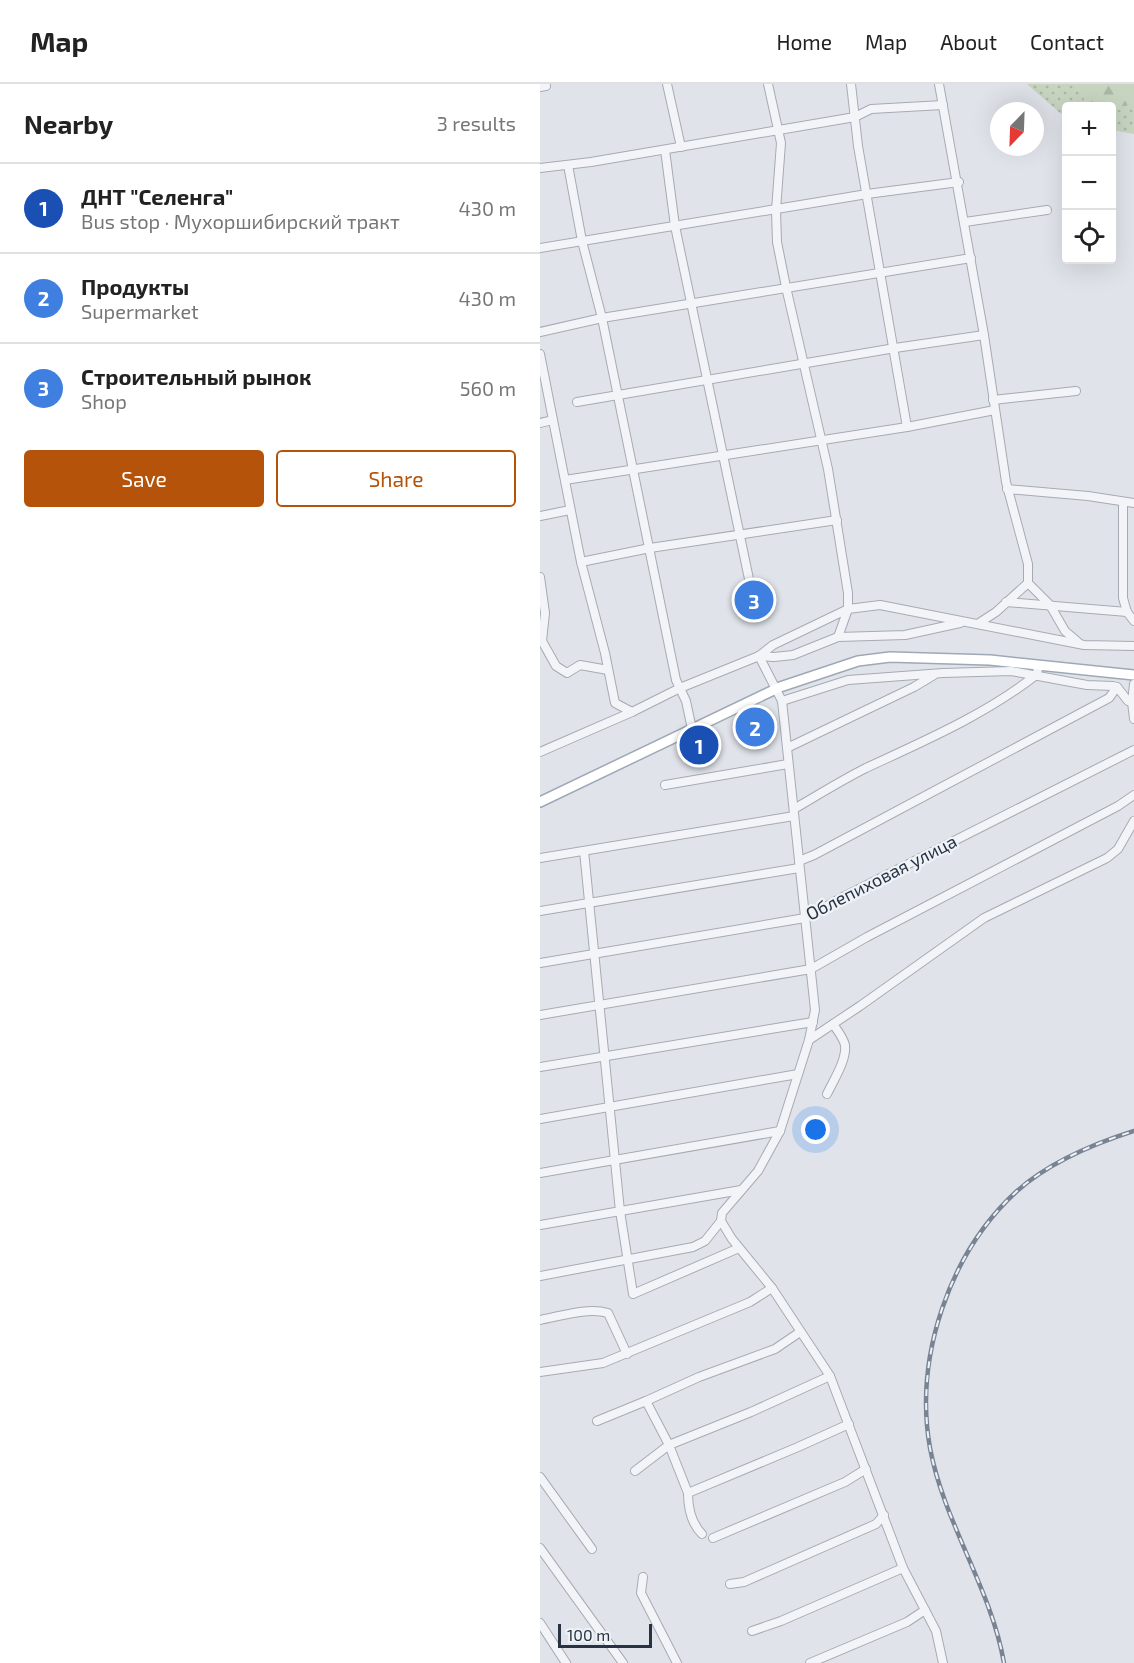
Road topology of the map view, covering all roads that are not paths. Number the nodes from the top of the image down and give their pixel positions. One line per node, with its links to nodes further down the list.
1 (667, 84): 8 (street)
2 (768, 84): 7 (street)
3 (851, 84): 6 (street)
4 (939, 84): 5 (street)
5 (943, 105): 6 (street); 12 (street)
6 (855, 117): 7 (street); 13 (street)
7 (779, 128): 8 (street); 14 (street)
8 (681, 147): 9 (street)
9 (665, 150): 10 (street); 17 (street)
10 (568, 165): 11 (street); 18 (street)
11 (540, 168)
12 (959, 182): 13 (street); 16 (street)
13 (867, 195): 14 (street); 21 (street)
14 (776, 210): 17 (street); 22 (street)
15 (1047, 210): 16 (street)
16 (966, 222): 20 (street)
17 (675, 226): 18 (street); 23 (street)
18 (582, 241): 19 (street); 24 (street)
19 (540, 248)
20 (971, 258): 21 (street); 26 (street)
21 (881, 272): 22 (street); 27 (street)
22 (786, 287): 23 (street); 29 (street)
23 (691, 302): 24 (street); 30 (street)
24 (602, 318): 25 (street); 32 (street)
25 (540, 332)
26 (984, 335): 27 (street); 33 (street)
27 (895, 348): 29 (street); 38 (street)
28 (540, 354): 36 (street)
29 (804, 364): 30 (street); 39 (street)
30 (708, 381): 32 (street); 40 (street)
31 (1076, 391): 33 (street)
32 (618, 394): 34 (street); 41 (street)
33 (993, 400): 35 (street)
34 (577, 402)
35 (995, 410): 38 (street); 43 (street)
36 (552, 420): 37 (street); 42 (street)
37 (540, 423)
38 (907, 427): 39 (street)
39 (822, 441): 40 (street); 48 (street)
40 (724, 456): 41 (street); 49 (street)
41 (633, 470): 42 (street); 50 (street)
42 (564, 480): 46 (street)
43 (1007, 489): 44 (street); 54 (street)
44 (1123, 502): 45 (street); 58 (street)
45 (1134, 503)
46 (570, 510): 47 (street); 51 (street)
47 (540, 516)
48 (837, 520): 49 (street); 57 (street)
49 (740, 535): 50 (street); 53 (street)
50 (650, 548): 51 (street); 72 (street)
51 (581, 562): 66 (street)
52 (540, 577): 66 (street)
53 (748, 579)
54 (1028, 583): 55 (street); 56 (street)
55 (1006, 602): 56 (street); 61 (street)
56 (1050, 605): 58 (street); 63 (street)
57 (848, 609): 60 (street); 62 (street); 65 (street)
58 (1127, 612): 59 (street)
59 (1134, 621)
60 (963, 622): 61 (street); 62 (street)
61 (979, 623): 63 (street)
62 (838, 637): 65 (street)
63 (1084, 645): 64 (street)
64 (1134, 646)
65 (759, 656): 72 (street); 73 (street)
66 (608, 670): 76 (street)
67 (1037, 670): 68 (street); 69 (main road); 71 (street); 73 (main road); 86 (street)
68 (935, 675): 74 (street); 79 (street)
69 (1134, 675)
70 (1134, 684): 75 (street)
71 (1117, 687): 75 (street); 90 (street)
72 (680, 688): 76 (street); 78 (street)
73 (776, 689): 74 (street); 78 (main road)
74 (782, 701): 79 (street)
75 (1133, 702): 77 (street)
76 (632, 712): 81 (street)
77 (1134, 719)
78 (692, 729): 85 (main road)
79 (787, 748): 82 (street)
80 (1134, 750): 93 (street, Облепиховая улица)
81 (540, 752)
82 (788, 764): 83 (street); 86 (street)
83 (665, 785)
84 (1134, 795): 96 (street)
85 (540, 802)
86 (794, 812): 88 (street); 90 (street)
87 (1134, 821): 100 (street)
88 (584, 851): 89 (street); 91 (street)
89 (540, 858)
90 (799, 864): 91 (street); 93 (street)
91 (590, 902): 92 (street); 94 (street)
92 (540, 911)
93 (806, 918): 94 (street, Облепиховая улица); 96 (street)
94 (595, 953): 95 (street, Облепиховая улица); 97 (street)
95 (540, 963)
96 (811, 969): 97 (street); 99 (street)
97 (600, 1005): 98 (street); 102 (street)
98 (540, 1015)
99 (813, 1022): 101 (street); 102 (street)
100 (833, 1024): 101 (street); 105 (street)
101 (809, 1040): 104 (street)
102 (605, 1056): 103 (street); 106 (street)
103 (540, 1067)
104 (798, 1074): 106 (street); 108 (street)
105 (827, 1094)
106 (611, 1106): 107 (street); 109 (street)
107 (540, 1119)
108 (780, 1131): 109 (street); 111 (street)
109 (615, 1160): 110 (street); 112 (street)
110 (540, 1173)
111 (741, 1190): 112 (street); 113 (street)
112 (620, 1211): 114 (street); 116 (street)
113 (721, 1221): 115 (street); 116 (street)
114 (540, 1225)
115 (739, 1248): 116 (street); 118 (street)
116 (627, 1260): 117 (street)
117 (540, 1276)
118 (772, 1288): 120 (street); 121 (street)
119 (540, 1320): 121 (street)
120 (800, 1332): 123 (street); 124 (street)
121 (627, 1354): 122 (street)
122 (540, 1372)
123 (830, 1376): 126 (street); 127 (street)
124 (646, 1401): 125 (street); 127 (street)
125 (597, 1421)
126 (849, 1424): 128 (street); 131 (street)
127 (669, 1445): 129 (street); 131 (street)
128 (866, 1469): 132 (street); 134 (street)
129 (635, 1471)
130 (540, 1477): 136 (street)
131 (688, 1493): 133 (street)
132 (884, 1515): 137 (street); 139 (street)
133 (702, 1534)
134 (713, 1538)
135 (540, 1548): 144 (street)
136 (592, 1550)
137 (903, 1568): 140 (street); 142 (street)
138 (643, 1577): 145 (street)
139 (730, 1584)
140 (925, 1610): 146 (street); 147 (street)
141 (540, 1623): 143 (street)
142 (752, 1631)
143 (566, 1663)
144 (623, 1663)
145 (677, 1663)
146 (810, 1663)
147 (943, 1663)

